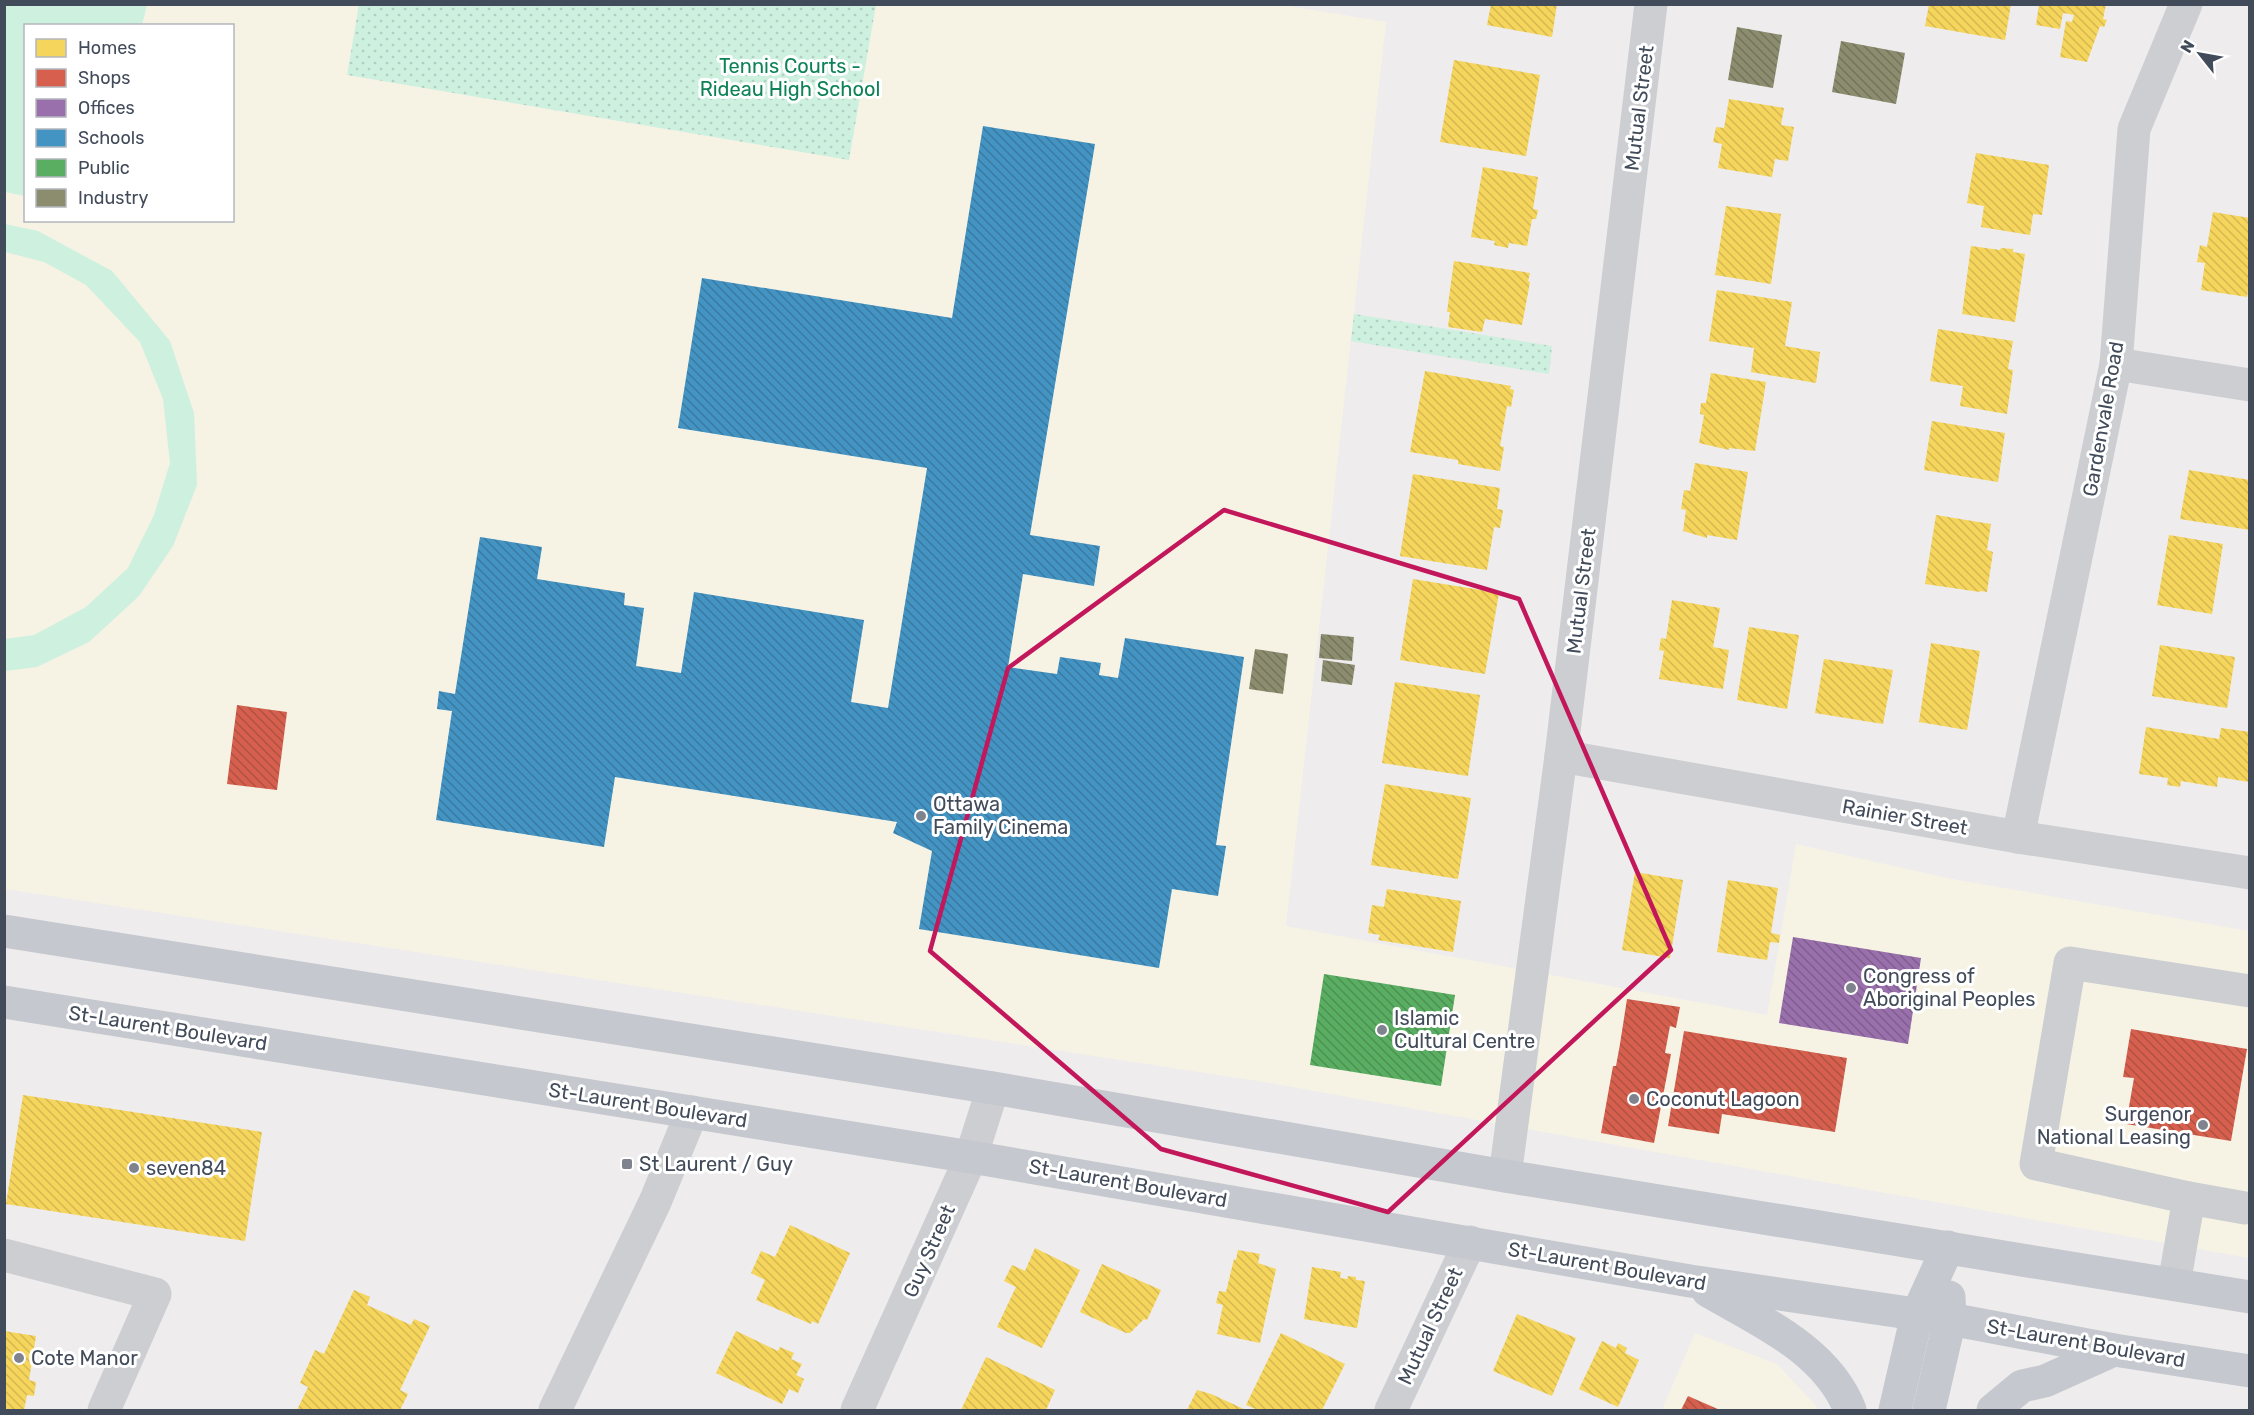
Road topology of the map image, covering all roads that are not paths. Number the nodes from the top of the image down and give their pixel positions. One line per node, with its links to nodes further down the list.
1 (1651, 4): 5 (street, Mutual Street)
2 (2186, 4): 3 (street, Gardenvale Road)
3 (2116, 364): 4 (street); 6 (street, Gardenvale Road)
4 (2250, 385)
5 (1561, 756): 6 (street, Rainier Street); 14 (street, Mutual Street)
6 (2018, 837): 7 (street, Rainier Street)
7 (2250, 873)
8 (4, 931): 11 (main road)
9 (2250, 991): 15 (street)
10 (4, 1002): 12 (main road, St-Laurent Boulevard)
11 (993, 1088): 13 (street, Guy Street); 14 (main road)
12 (692, 1112): 13 (main road, St-Laurent Boulevard); 27 (street)
13 (971, 1156): 17 (main road, St-Laurent Boulevard); 29 (street, Guy Street)
14 (1505, 1176): 18 (main road)
15 (2188, 1198): 16 (street); 21 (street)
16 (2245, 1208)
17 (1470, 1242): 20 (main road, St-Laurent Boulevard); 30 (street, Mutual Street)
18 (1948, 1247): 21 (main road); 23 (main road); 24 (main road)
19 (4, 1255): 28 (street)
20 (1690, 1281): 23 (main road, St-Laurent Boulevard); 31 (main road)
21 (2174, 1284): 22 (main road)
22 (2250, 1297)
23 (1917, 1315): 24 (main road, St-Laurent Boulevard); 32 (main road)
24 (1950, 1319): 25 (main road, St-Laurent Boulevard); 33 (main road)
25 (2114, 1350): 26 (main road, St-Laurent Boulevard); 34 (main road)
26 (2250, 1371)
27 (549, 1407)
28 (104, 1410)
29 (858, 1410)
30 (1391, 1410)
31 (1850, 1410)
32 (1895, 1410)
33 (1929, 1410)
34 (1993, 1410)

